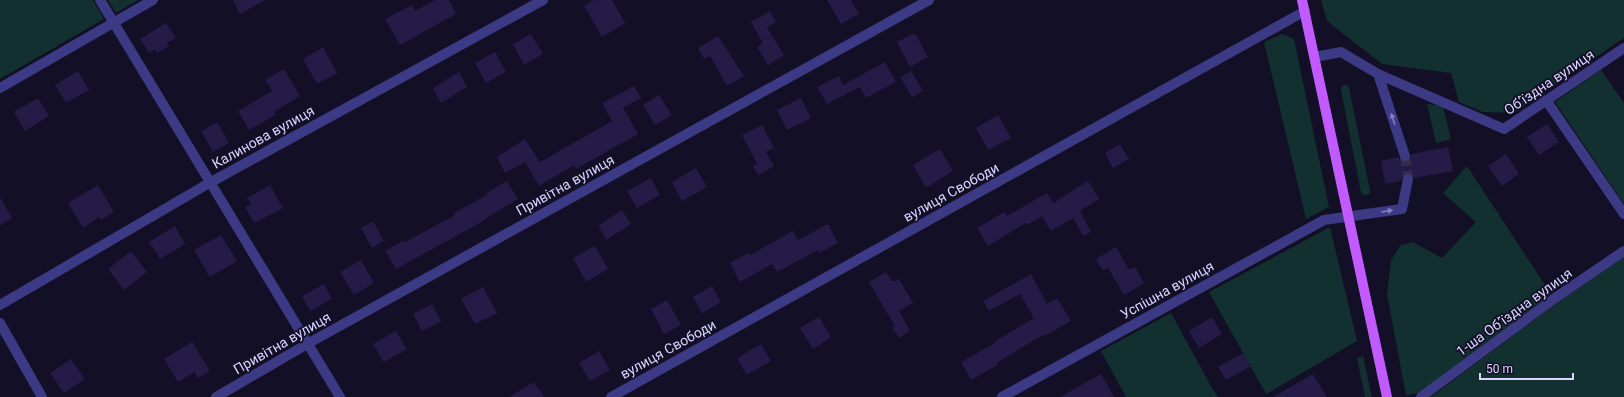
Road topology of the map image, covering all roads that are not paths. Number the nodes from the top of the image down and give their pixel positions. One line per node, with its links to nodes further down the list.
1 (100, 0): 7 (street)
2 (153, 0): 7 (street)
3 (543, 0): 15 (street, Калинова вулиця)
4 (929, 0): 21 (street, Привітна вулиця)
5 (1302, 0): 6 (main road)
6 (1305, 11): 9 (main road); 25 (street, вулиця Свободи)
7 (114, 22): 11 (street); 15 (street)
8 (1624, 48): 12 (street, Обʼїздна вулиця)
9 (1315, 57): 10 (street); 17 (main road)
10 (1378, 74): 12 (street, Обʼїздна вулиця); 13 (street, one-way to 10)
11 (0, 88)
12 (1546, 100): 16 (street)
13 (1405, 156)
14 (1408, 179): 17 (street, Успішна вулиця, one-way to 14)
15 (211, 182): 19 (street, Калинова вулиця); 21 (street)
16 (1624, 214)
17 (1349, 217): 26 (street, Успішна вулиця); 27 (main road)
18 (1624, 251): 28 (street, 1-ша Обʼїздна вулиця)
19 (0, 304)
20 (0, 323): 22 (street)
21 (309, 343): 23 (street, Привітна вулиця); 24 (street)
22 (42, 397)
23 (216, 397)
24 (340, 397)
25 (611, 397)
26 (1002, 397)
27 (1387, 397)
28 (1421, 397)

